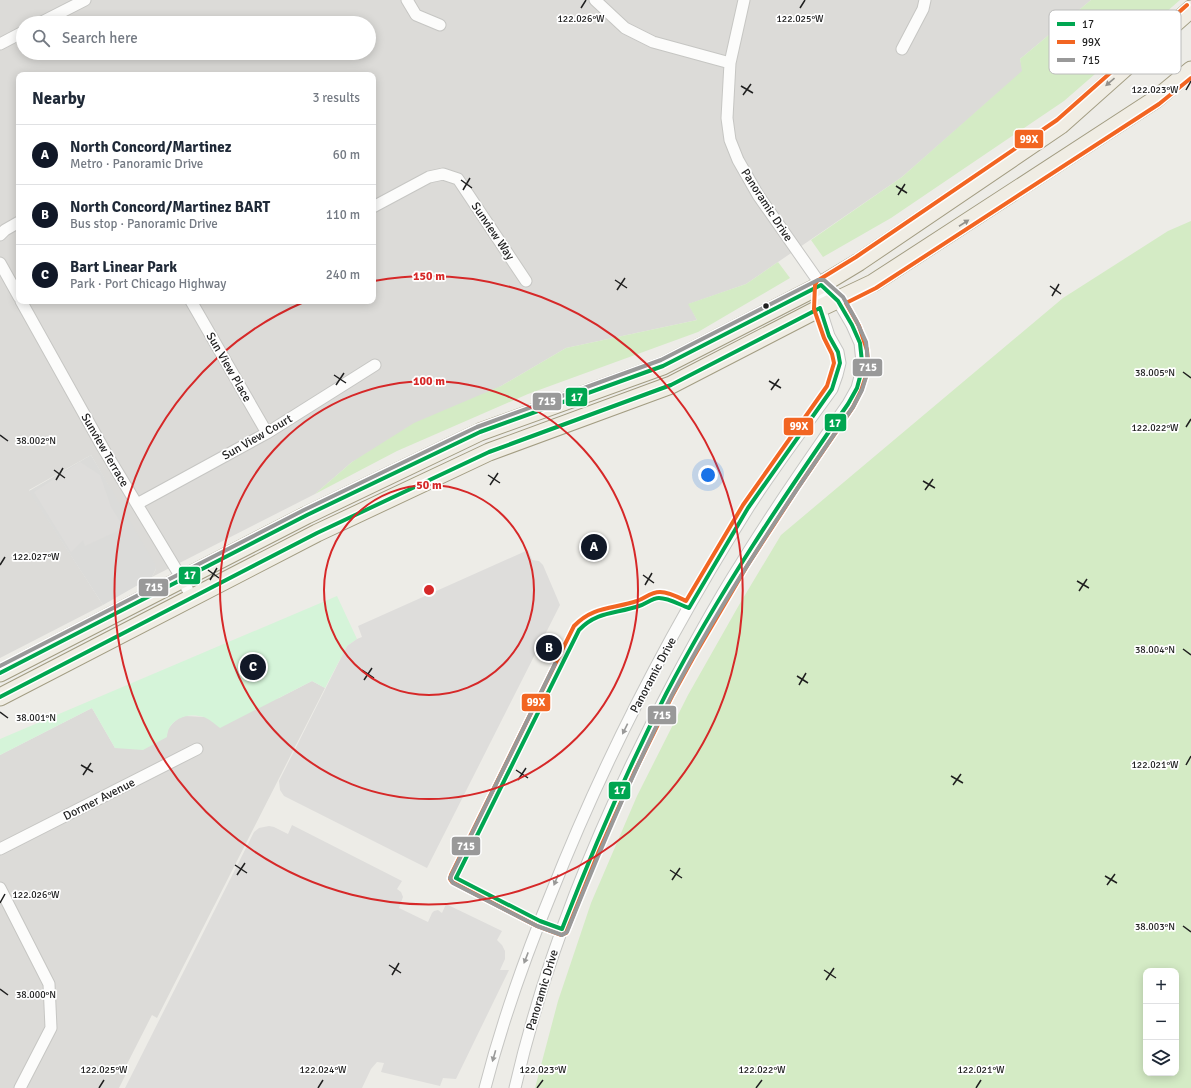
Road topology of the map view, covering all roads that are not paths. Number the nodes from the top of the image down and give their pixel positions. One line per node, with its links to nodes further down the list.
1 (85, 0): 7 (street)
2 (407, 0): 9 (street)
3 (594, 0): 13 (street)
4 (744, 0): 13 (street, Panoramic Drive)
5 (925, 0): 12 (street)
6 (1191, 9): 8 (main road, one-way to 8)
7 (54, 16)
8 (1181, 18)
9 (440, 25)
10 (16, 36): 11 (street)
11 (0, 44)
12 (902, 49)
13 (730, 63): 21 (street, Panoramic Drive)
14 (1191, 70): 23 (main road, one-way to 14)
15 (1118, 74): 21 (main road, one-way to 21)
16 (376, 205): 20 (street, Sunview Way)
17 (16, 224): 18 (street)
18 (0, 235)
19 (0, 263): 22 (street)
20 (526, 281)
21 (821, 285): 23 (street, Panoramic Drive); 26 (street, Panoramic Drive); 30 (main road)
22 (16, 292)
23 (838, 301): 26 (main road); 39 (street, Panoramic Drive)
24 (23, 304): 29 (street, Sunview Terrace)
25 (194, 304): 28 (street, Sun View Place)
26 (820, 308): 31 (main road); 38 (street, Panoramic Drive, one-way to 38)
27 (375, 365): 28 (street, Sun View Court)
28 (268, 433): 29 (street, Sun View Court)
29 (137, 504): 30 (street, Sunview Terrace)
30 (182, 579): 31 (street, Sunview Terrace); 32 (main road)
31 (192, 598): 33 (main road)
32 (1, 670): 33 (street)
33 (7, 694)
34 (197, 748): 35 (street, Dormer Avenue)
35 (0, 849)
36 (0, 888): 37 (street)
37 (20, 1088)
38 (485, 1088)
39 (515, 1088)

